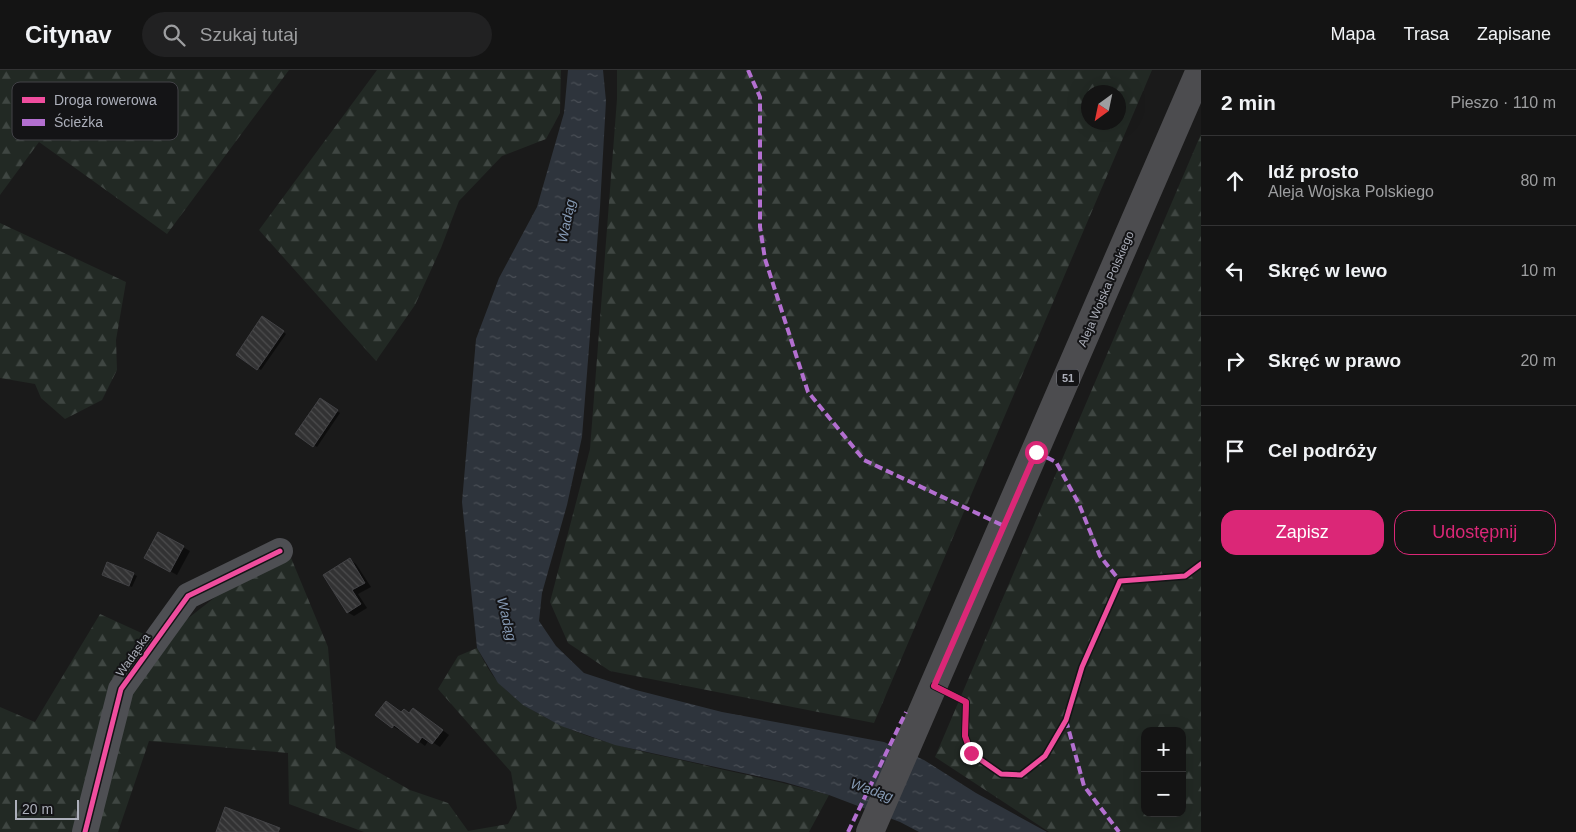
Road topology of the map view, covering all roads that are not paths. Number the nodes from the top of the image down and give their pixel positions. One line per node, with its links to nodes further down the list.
1 (1200, 70): 4 (main road, Aleja Wojska Polskiego / 51)
2 (280, 551): 3 (street, Wadąska)
3 (85, 832)
4 (870, 832)

